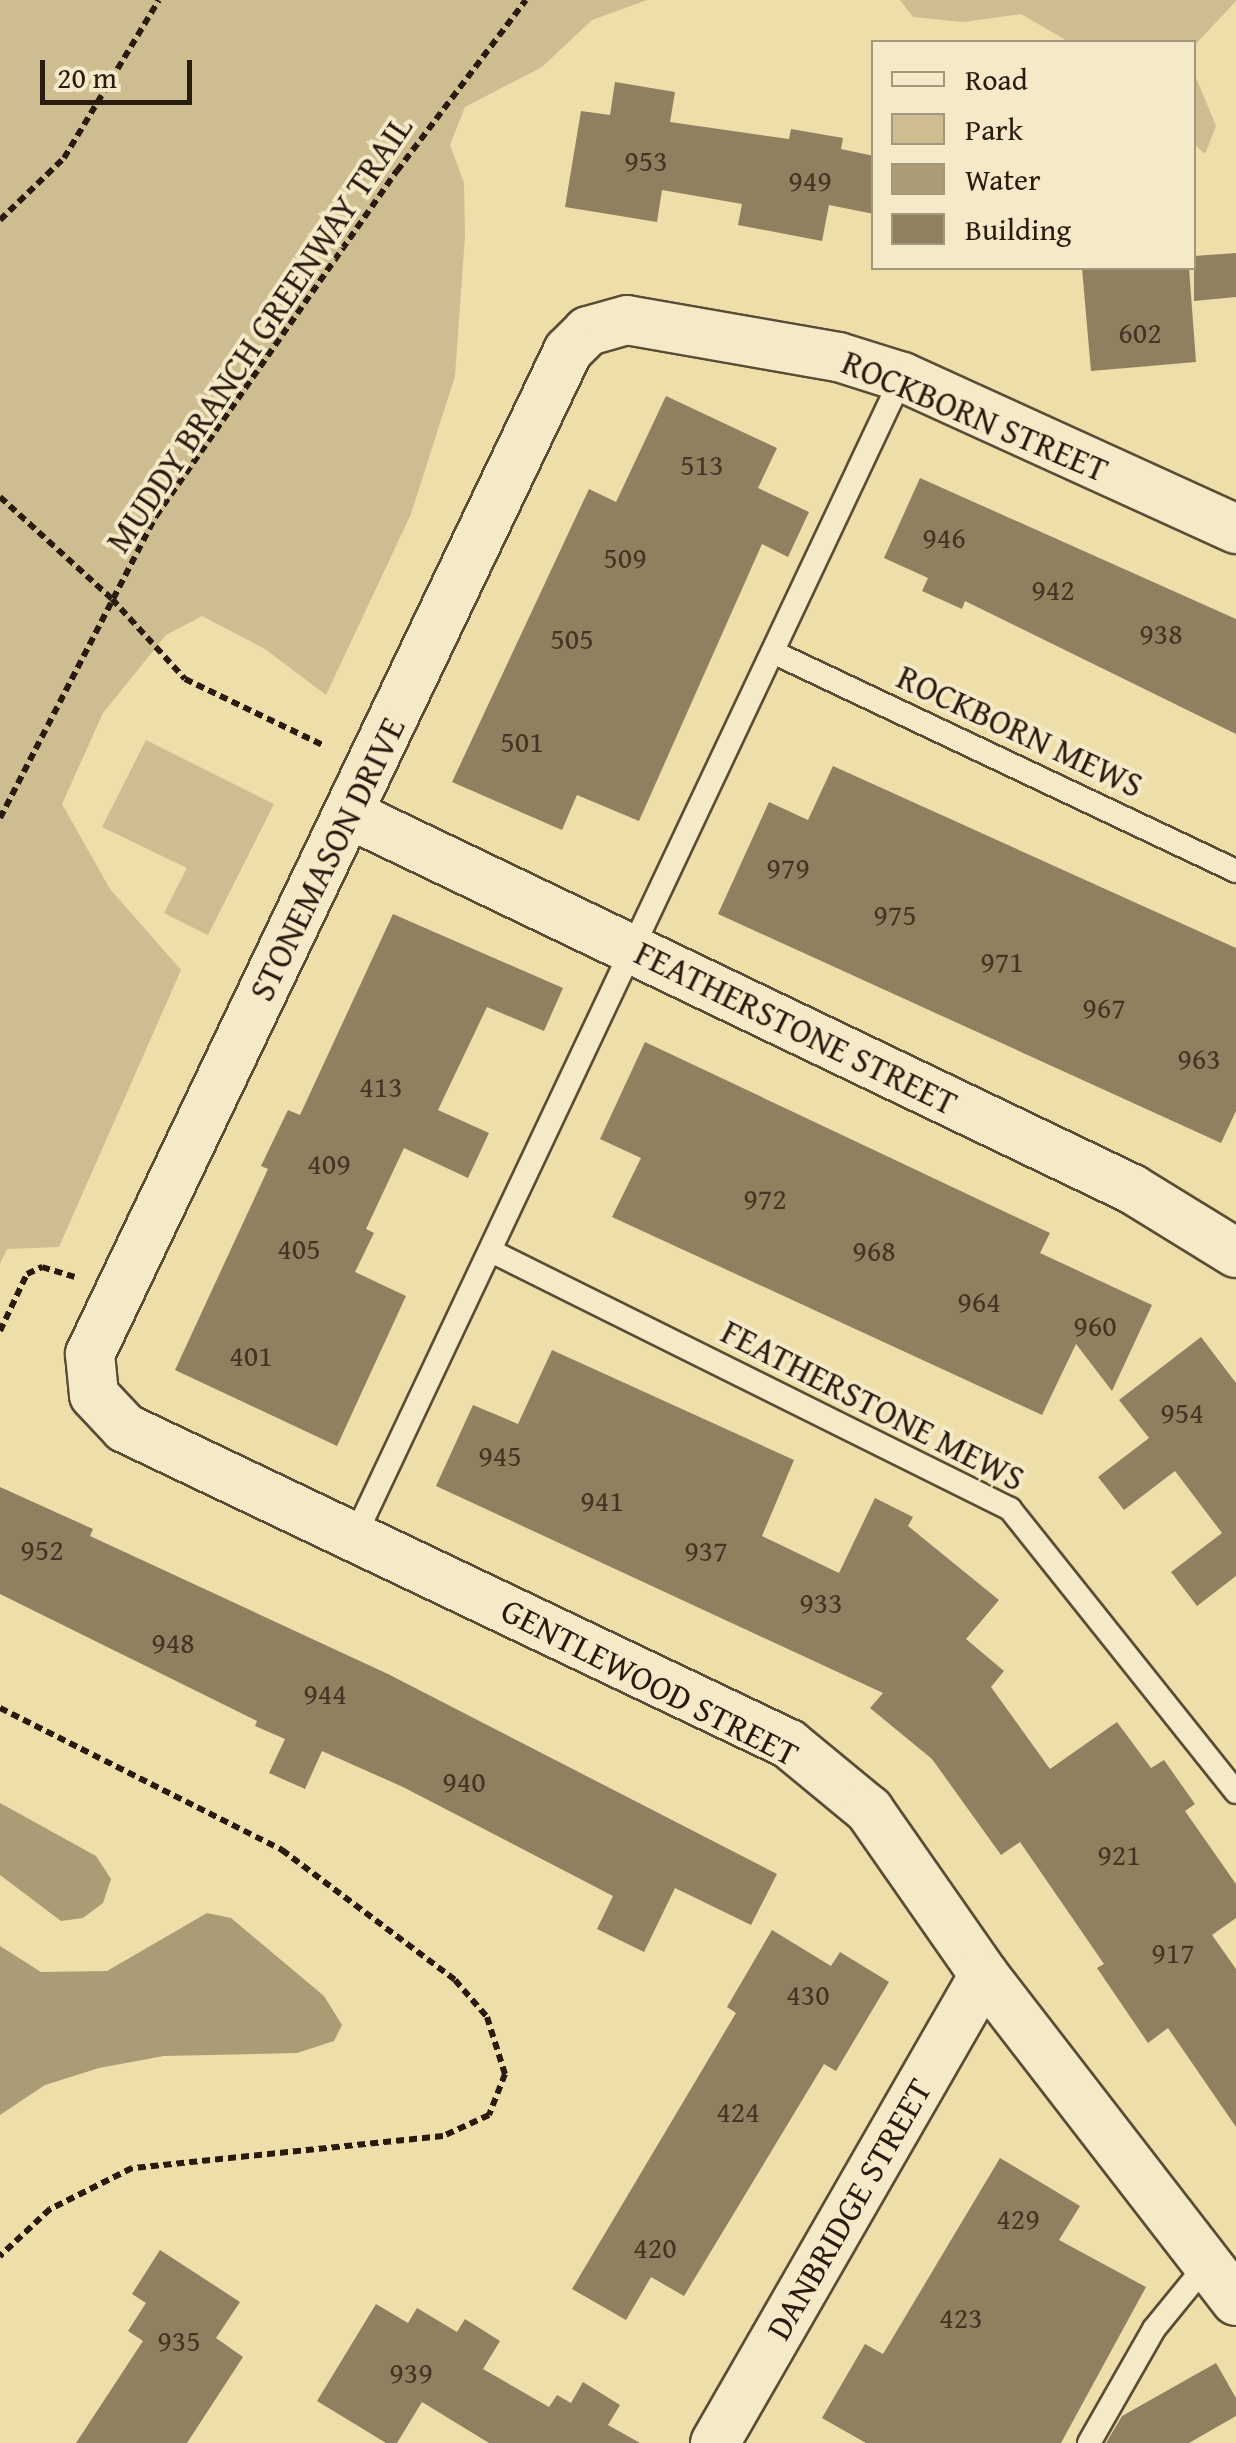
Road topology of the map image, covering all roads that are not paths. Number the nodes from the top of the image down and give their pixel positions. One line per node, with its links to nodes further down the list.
1 (588, 331): 2 (street, ROCKBORN STREET); 5 (street, STONEMASON DRIVE)
2 (902, 378): 3 (street, ROCKBORN STREET); 4 (lane)
3 (1233, 521)
4 (775, 654): 6 (lane, ROCKBORN MEWS); 7 (lane)
5 (349, 814): 7 (street, FEATHERSTONE STREET); 10 (street, STONEMASON DRIVE)
6 (1236, 871)
7 (632, 946): 8 (lane); 9 (street, FEATHERSTONE STREET)
8 (490, 1251): 11 (lane); 12 (lane, FEATHERSTONE MEWS)
9 (1236, 1253)
10 (94, 1394): 11 (street, GENTLEWOOD STREET)
11 (354, 1538): 13 (street, GENTLEWOOD STREET)
12 (1236, 1792)
13 (984, 1975): 14 (street, GENTLEWOOD STREET); 16 (street, DANBRIDGE STREET)
14 (1207, 2264): 15 (street, GENTLEWOOD STREET); 17 (lane)
15 (1236, 2301)
16 (715, 2443)
17 (1089, 2443)

